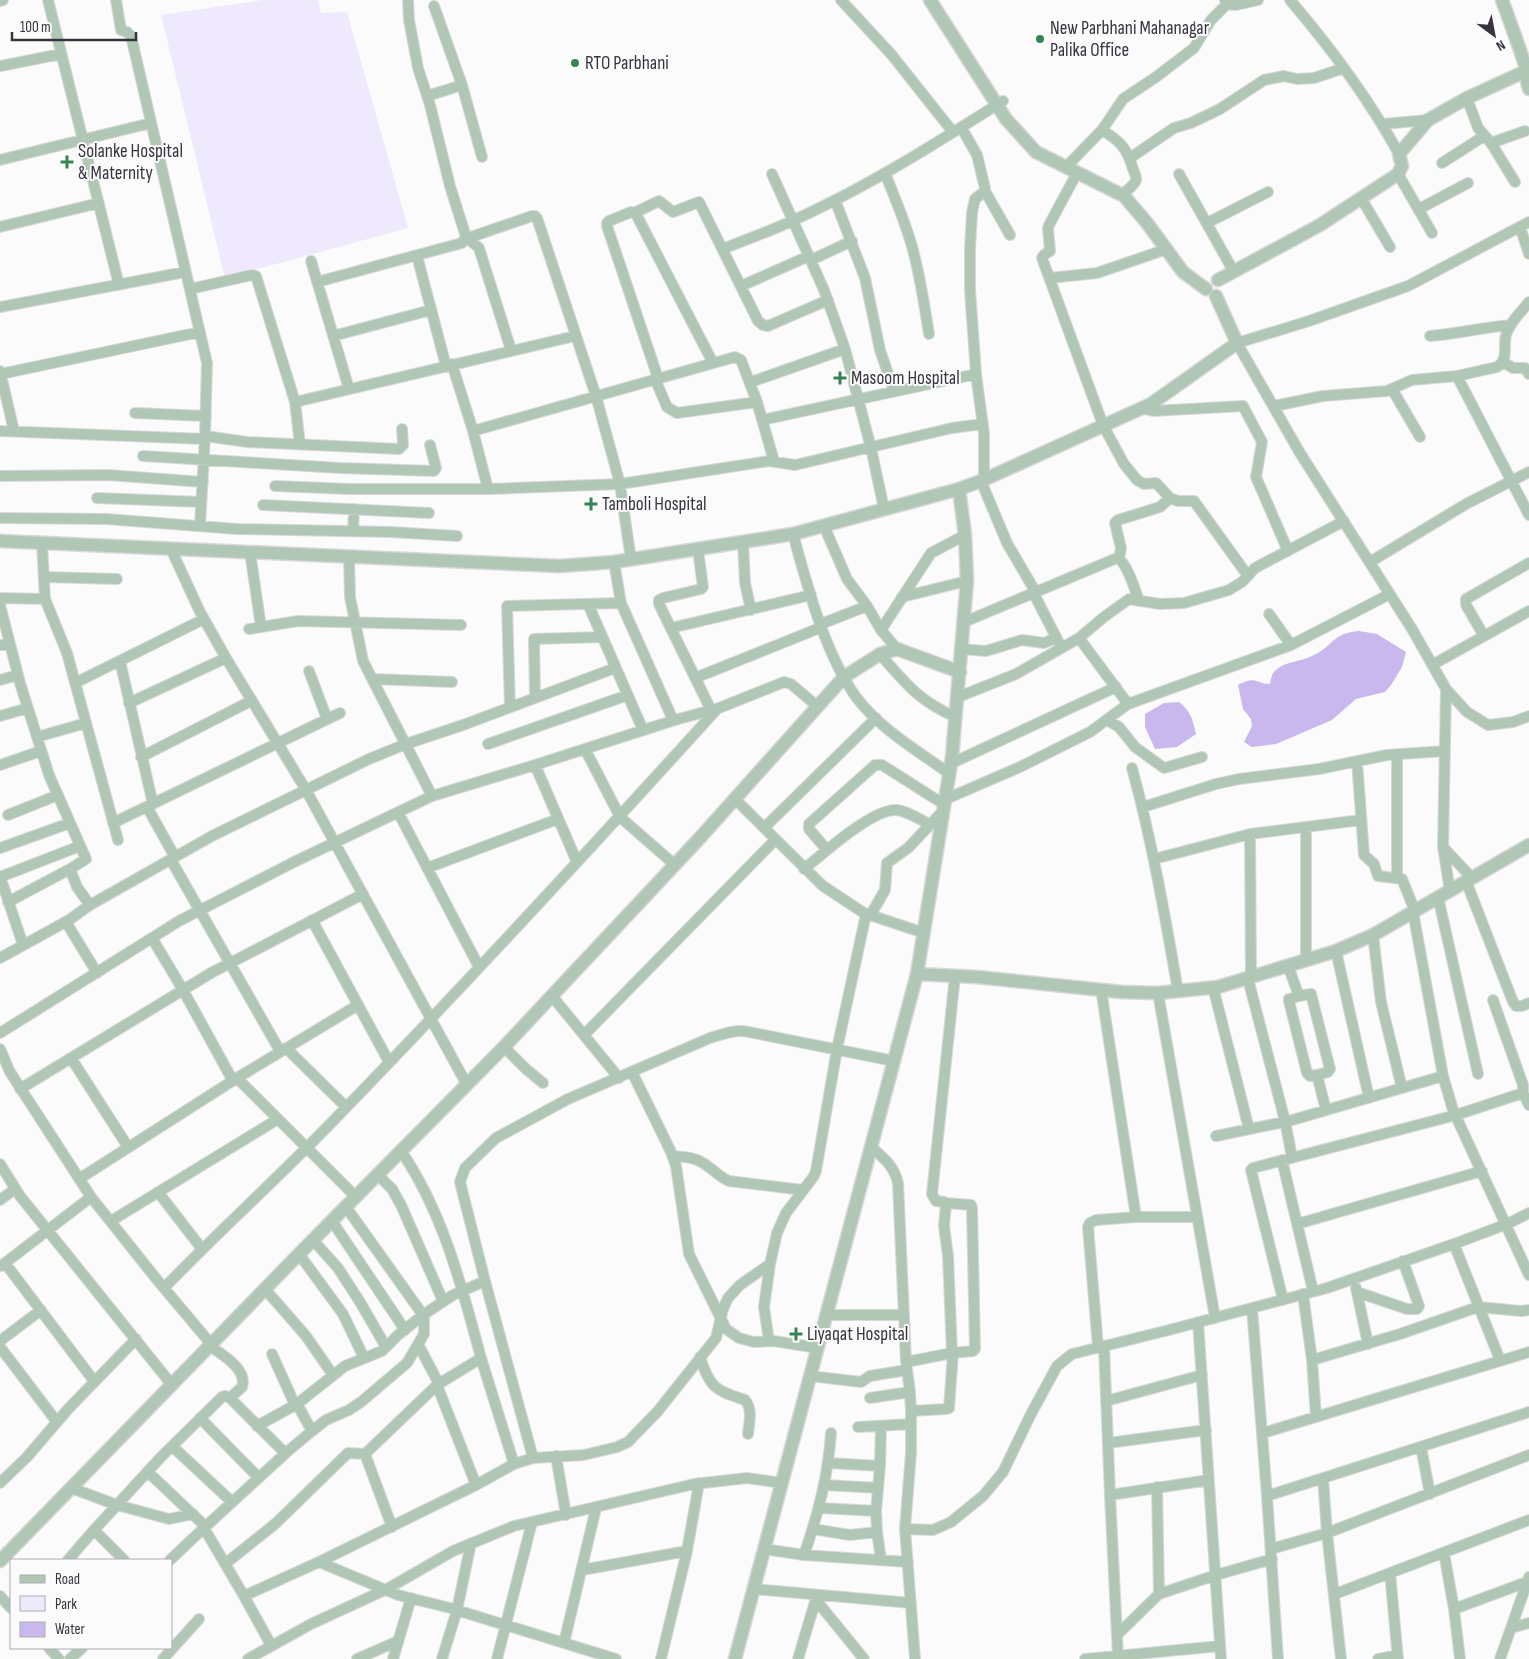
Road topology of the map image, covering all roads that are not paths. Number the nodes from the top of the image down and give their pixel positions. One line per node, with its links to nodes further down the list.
1 (48, 0): 12 (street)
2 (116, 0): 22 (street)
3 (408, 0): 18 (street)
4 (841, 0): 24 (street)
5 (930, 0): 20 (street)
6 (939, 0): 20 (street)
7 (1258, 0): 10 (street)
8 (1290, 0): 14 (street)
9 (1502, 0): 15 (street)
10 (1226, 2): 25 (street)
11 (434, 6): 16 (street)
12 (61, 54): 13 (street); 28 (street)
13 (0, 66)
14 (1344, 68): 23 (street); 31 (street)
15 (1528, 70): 17 (street); 19 (street)
16 (462, 86): 18 (street); 30 (street)
17 (1529, 89)
18 (427, 96): 55 (street)
19 (1466, 98): 21 (street); 27 (street)
20 (1000, 103): 24 (street); 34 (street)
21 (1428, 120): 23 (street); 29 (street)
22 (151, 123): 28 (street); 64 (street)
23 (1383, 124): 29 (street)
24 (957, 130): 35 (street); 41 (street)
25 (1102, 130): 31 (street); 34 (street)
26 (1525, 131): 27 (street)
27 (1487, 139): 33 (street); 39 (street)
28 (82, 140): 32 (street); 46 (street)
29 (1399, 154): 38 (street)
30 (482, 157)
31 (1130, 158): 43 (street)
32 (0, 160)
33 (1442, 163)
34 (1072, 170): 43 (street); 66 (street)
35 (885, 173): 45 (street); 78 (street)
36 (772, 174): 49 (street)
37 (1180, 174): 50 (street)
38 (1398, 174): 44 (street); 47 (street)
39 (1515, 182)
40 (1468, 183): 47 (street)
41 (985, 191): 54 (street); 89 (street)
42 (1268, 192): 50 (street)
43 (1122, 195): 59 (street)
44 (1361, 198): 57 (street); 65 (street)
45 (835, 200): 49 (street); 56 (street)
46 (98, 203): 52 (street); 68 (street)
47 (1419, 209): 53 (street)
48 (634, 213): 58 (street); 86 (street); 92 (street)
49 (794, 221): 58 (street); 62 (street)
50 (1207, 223): 65 (street)
51 (1524, 224): 60 (street); 82 (street)
52 (0, 227)
53 (1432, 233)
54 (1010, 235)
55 (467, 237): 61 (street); 80 (street); 83 (street)
56 (852, 241): 62 (street); 96 (street)
57 (1390, 247)
58 (723, 248): 69 (street)
59 (1167, 249): 66 (street); 71 (street)
60 (1529, 254)
61 (417, 256): 67 (street); 75 (street)
62 (810, 258): 69 (street); 72 (street)
63 (311, 261): 67 (street)
64 (185, 272): 68 (street); 70 (street)
65 (1234, 272): 71 (street)
66 (1050, 278): 107 (street)
67 (317, 282): 79 (street)
68 (119, 285): 74 (street)
69 (741, 286): 72 (street)
70 (190, 289): 77 (street); 99 (street)
71 (1211, 293): 82 (street)
72 (828, 300): 84 (street)
73 (1529, 302): 76 (street)
74 (0, 308)
75 (431, 310): 79 (street); 87 (street)
76 (1511, 325): 81 (street); 85 (street)
77 (200, 332): 88 (street); 104 (street)
78 (930, 334)
79 (333, 336): 94 (street)
80 (575, 336): 83 (street); 97 (street)
81 (1430, 336)
82 (1237, 343): 101 (street); 102 (street)
83 (511, 350): 87 (street)
84 (846, 350): 93 (street); 98 (street)
85 (1503, 362): 90 (street); 91 (street)
86 (713, 363): 92 (street); 93 (street)
87 (449, 365): 94 (street); 111 (street)
88 (0, 373): 110 (street)
89 (976, 374): 96 (street); 106 (street)
90 (1529, 374)
91 (1457, 376): 95 (street); 123 (street)
92 (657, 379): 97 (street); 100 (street)
93 (751, 382): 100 (street)
94 (349, 389): 99 (street)
95 (1392, 390): 101 (street); 113 (street)
96 (894, 391): 98 (street)
97 (596, 396): 111 (street); 125 (street)
98 (858, 398): 105 (street); 116 (street)
99 (295, 402): 114 (street)
100 (757, 402): 105 (street)
101 (1274, 406): 138 (street)
102 (1140, 408): 107 (street); 150 (street)
103 (135, 413): 104 (street)
104 (206, 416): 112 (street)
105 (762, 420): 119 (street)
106 (982, 424): 116 (street); 122 (street)
107 (1103, 425): 122 (street); 130 (street)
108 (402, 429): 114 (street)
109 (0, 431): 110 (street)
110 (14, 431): 112 (street)
111 (473, 431): 127 (street)
112 (205, 437): 114 (street); 118 (street)
113 (1420, 437)
114 (300, 445)
115 (430, 445): 118 (street)
116 (871, 448): 119 (street); 134 (street)
117 (143, 456): 118 (street)
118 (204, 461): 124 (street)
119 (774, 461): 125 (street)
120 (1529, 472): 123 (street)
121 (0, 476): 124 (street)
122 (983, 480): 128 (street); 162 (street)
123 (1512, 480): 136 (street); 156 (street)
124 (203, 482): 131 (street)
125 (620, 484): 127 (street); 154 (street)
126 (276, 486): 127 (street)
127 (488, 489)
128 (959, 489): 134 (street); 143 (street)
129 (97, 498): 131 (street)
130 (1170, 498): 153 (street); 158 (street)
131 (201, 502): 139 (street)
132 (263, 504): 133 (street)
133 (354, 509): 135 (street); 141 (street)
134 (884, 509): 140 (street)
135 (429, 514)
136 (1529, 514)
137 (0, 518): 139 (street)
138 (1344, 521): 150 (street); 156 (street)
139 (200, 526): 141 (street)
140 (824, 526): 142 (street); 172 (street)
141 (353, 531): 144 (street)
142 (793, 534): 146 (street); 164 (street)
143 (965, 535): 161 (street); 165 (street)
144 (457, 536)
145 (0, 541): 147 (street)
146 (743, 542): 149 (street); 173 (street)
147 (42, 543): 148 (street); 159 (street)
148 (170, 549): 151 (street); 176 (street)
149 (698, 550): 154 (street); 182 (street)
150 (1288, 550): 158 (street)
151 (250, 552): 152 (street); 181 (street)
152 (350, 557): 155 (street); 177 (street)
153 (1119, 558): 162 (street); 168 (street)
154 (631, 560): 155 (street)
155 (614, 562): 169 (street)
156 (1370, 562): 163 (street)
157 (1527, 568): 185 (street)
158 (1248, 576): 168 (street)
159 (44, 577): 160 (street); 167 (street)
160 (117, 579)
161 (968, 581): 165 (street); 178 (street)
162 (1034, 592): 178 (street); 187 (street)
163 (1390, 594): 190 (street); 197 (street)
164 (811, 595): 173 (street); 180 (street)
165 (902, 597): 184 (street)
166 (0, 598): 167 (street)
167 (45, 599): 207 (street)
168 (1139, 601): 188 (street)
169 (621, 602): 170 (street); 226 (street)
170 (588, 604): 186 (street); 217 (street)
171 (0, 605): 189 (street)
172 (867, 606): 180 (street); 184 (street)
173 (751, 610): 182 (street)
174 (1529, 611): 185 (street)
175 (1269, 614): 190 (street)
176 (204, 619): 195 (street); 196 (street)
177 (355, 622): 179 (street); 181 (street); 204 (street)
178 (964, 622): 192 (street)
179 (461, 625)
180 (822, 626): 202 (street); 203 (street)
181 (261, 627): 183 (street)
182 (671, 628): 203 (street)
183 (249, 629)
184 (881, 630): 193 (street)
185 (1484, 636): 197 (street)
186 (602, 637): 198 (street); 212 (street)
187 (1056, 638): 191 (street); 192 (street)
188 (1079, 638): 191 (street); 208 (street)
189 (5, 645): 201 (street)
190 (1291, 646): 215 (street)
191 (1061, 648): 211 (street)
192 (962, 649): 200 (street)
193 (897, 650): 194 (street); 200 (street)
194 (880, 654): 202 (street); 223 (street)
195 (226, 658): 213 (street); 214 (street)
196 (120, 661): 207 (street); 214 (street)
197 (1432, 665): 209 (street)
198 (615, 668): 210 (street); 212 (street)
199 (309, 671): 225 (street)
200 (960, 672): 211 (street)
201 (18, 675): 205 (street); 218 (street)
202 (844, 677): 216 (street); 224 (street)
203 (695, 678): 219 (street)
204 (372, 679): 206 (street); 232 (street)
205 (0, 680)
206 (452, 682)
207 (75, 683): 228 (street)
208 (1116, 687): 215 (street); 243 (street)
209 (1446, 689): 222 (street); 235 (street)
210 (628, 695): 229 (street); 233 (street)
211 (958, 697): 223 (street)
212 (536, 698): 217 (street)
213 (251, 701): 231 (street); 238 (street)
214 (129, 704): 238 (street)
215 (1128, 704): 227 (street)
216 (817, 706): 219 (street); 248 (street)
217 (510, 707): 232 (street)
218 (28, 708): 221 (street); 230 (street)
219 (715, 709): 226 (street); 254 (street)
220 (340, 713): 225 (street)
221 (0, 716)
222 (1529, 716)
223 (956, 717): 243 (street)
224 (876, 718): 243 (street); 261 (street)
225 (328, 719): 231 (street)
226 (673, 720): 229 (street)
227 (1107, 720): 239 (street); 250 (street)
228 (86, 723): 230 (street); 258 (street)
229 (643, 730): 234 (street)
230 (37, 737): 236 (street)
231 (277, 743): 245 (street); 249 (street)
232 (406, 744): 245 (street); 247 (street)
233 (488, 744)
234 (586, 749): 242 (street); 254 (street)
235 (1445, 750): 237 (street); 268 (street)
236 (41, 751): 241 (street); 246 (street)
237 (1397, 754): 240 (street); 279 (street)
238 (141, 757): 249 (street)
239 (1202, 757)
240 (1357, 760): 251 (street); 256 (street)
241 (0, 765)
242 (535, 766): 247 (street); 255 (street)
243 (951, 768): 250 (street)
244 (1132, 768): 251 (street)
245 (306, 790): 265 (street); 271 (street)
246 (58, 795): 253 (street); 257 (street)
247 (432, 796): 252 (street)
248 (734, 799): 261 (street); 274 (street)
249 (150, 805): 258 (street); 271 (street)
250 (945, 805): 259 (street); 270 (street); 291 (street)
251 (1142, 807): 272 (street)
252 (398, 812): 265 (street); 275 (street)
253 (8, 815)
254 (620, 817): 273 (street); 274 (street)
255 (558, 819): 273 (street); 275 (street)
256 (1361, 820): 260 (street); 279 (street)
257 (70, 823): 267 (street); 269 (street)
258 (113, 823): 263 (street)
259 (929, 824): 270 (street); 288 (street)
260 (1306, 827): 262 (street); 297 (street)
261 (764, 828): 264 (street)
262 (1250, 834): 272 (street); 304 (street)
263 (118, 840)
264 (775, 840): 277 (street); 317 (street)
265 (334, 842): 282 (street); 286 (street)
266 (1529, 845): 280 (street)
267 (80, 846): 276 (street); 278 (street)
268 (1443, 847): 280 (street); 281 (street)
269 (0, 848)
270 (827, 850): 277 (street)
271 (173, 858): 285 (street); 286 (street)
272 (1154, 858): 308 (street)
273 (576, 862): 300 (street)
274 (675, 865): 310 (street)
275 (427, 868): 300 (street)
276 (70, 869): 284 (street); 285 (street)
277 (804, 869): 288 (street)
278 (0, 876): 284 (street)
279 (1397, 878): 287 (street)
280 (1469, 880): 281 (street); 313 (street)
281 (1450, 891): 283 (street)
282 (363, 894): 289 (street); 315 (street)
283 (1438, 897): 287 (street); 326 (street)
284 (8, 902): 294 (street)
285 (90, 905): 290 (street)
286 (200, 910): 293 (street); 298 (street)
287 (1414, 911): 292 (street); 328 (street)
288 (868, 915): 291 (street); 319 (street)
289 (312, 920): 298 (street); 314 (street)
290 (66, 922): 294 (street); 301 (street)
291 (924, 933): 302 (street)
292 (1373, 935): 295 (street); 333 (street)
293 (152, 938): 301 (street); 307 (street)
294 (23, 946): 296 (street)
295 (1336, 951): 297 (street); 336 (street)
296 (0, 958)
297 (1306, 960): 299 (street)
298 (229, 963): 307 (street); 321 (street)
299 (1288, 966): 304 (street); 311 (street)
300 (478, 967): 315 (street)
301 (97, 972): 316 (street)
302 (917, 974): 303 (street); 323 (street)
303 (955, 976): 306 (street); 361 (street)
304 (1250, 978): 305 (street); 342 (street)
305 (1213, 987): 308 (street); 343 (street)
306 (1100, 989): 309 (street); 364 (street)
307 (183, 990): 322 (street); 330 (street)
308 (1178, 991): 309 (street)
309 (1158, 993): 365 (street)
310 (552, 996): 317 (street); 318 (street)
311 (1299, 996): 327 (street); 327 (street)
312 (1493, 1000): 335 (street)
313 (1529, 1003)
314 (358, 1005): 321 (street); 324 (street)
315 (430, 1018): 324 (street); 332 (street)
316 (0, 1033)
317 (584, 1035): 329 (street)
318 (504, 1047): 331 (street); 332 (street)
319 (836, 1049): 323 (street); 325 (street); 356 (street)
320 (0, 1050): 334 (street)
321 (283, 1050): 330 (street); 338 (street)
322 (71, 1058): 334 (street); 345 (street)
323 (894, 1061): 347 (street)
324 (389, 1062): 338 (street)
325 (632, 1072): 329 (street); 349 (street)
326 (1478, 1074)
327 (1317, 1075): 339 (street)
328 (1443, 1076): 333 (street); 340 (street)
329 (619, 1078): 380 (street)
330 (235, 1079): 341 (street); 345 (street)
331 (543, 1083)
332 (467, 1084): 348 (street)
333 (1402, 1088): 336 (street)
334 (20, 1089): 354 (street)
335 (1523, 1093): 337 (street); 340 (street)
336 (1369, 1098): 339 (street)
337 (1529, 1105)
338 (346, 1107): 346 (street)
339 (1326, 1110): 342 (street)
340 (1456, 1115): 350 (street); 352 (street)
341 (278, 1119): 346 (street); 357 (street)
342 (1285, 1121): 343 (street); 350 (street)
343 (1248, 1129): 344 (street)
344 (1216, 1136)
345 (128, 1147): 354 (street)
346 (306, 1147): 359 (street); 373 (street)
347 (871, 1147): 393 (street); 394 (street)
348 (401, 1151): 353 (street); 383 (street)
349 (673, 1156): 356 (street); 396 (street)
350 (1287, 1158): 368 (street); 386 (street)
351 (0, 1164): 355 (street)
352 (1482, 1171): 368 (street); 369 (street)
353 (378, 1175): 359 (street); 387 (street)
354 (79, 1178): 358 (street)
355 (16, 1189): 360 (street); 370 (street)
356 (803, 1190): 376 (street)
357 (158, 1192): 366 (street); 373 (street)
358 (91, 1197): 366 (street); 370 (street)
359 (356, 1197): 362 (street)
360 (0, 1200)
361 (946, 1203): 410 (street); 410 (street)
362 (346, 1207): 367 (street); 392 (street)
363 (1529, 1213): 369 (street)
364 (1136, 1217): 365 (street); 407 (street)
365 (1197, 1217): 395 (street)
366 (110, 1221): 381 (street)
367 (332, 1221): 371 (street); 398 (street)
368 (1298, 1224): 385 (street)
369 (1507, 1224): 372 (street); 378 (street)
370 (48, 1230): 377 (street); 399 (street)
371 (313, 1240): 374 (street); 406 (street)
372 (1454, 1244): 375 (street); 388 (street)
373 (202, 1249): 381 (street)
374 (300, 1254): 382 (street); 413 (street)
375 (1403, 1261): 379 (street); 384 (street)
376 (770, 1264): 396 (street); 401 (street)
377 (3, 1265): 390 (street)
378 (1529, 1275)
379 (1354, 1278): 384 (street); 385 (street)
380 (485, 1282): 383 (street); 450 (street)
381 (164, 1288): 404 (street)
382 (265, 1289): 404 (street); 418 (street)
383 (463, 1291): 387 (street); 414 (street)
384 (1357, 1292): 403 (street)
385 (1308, 1293): 386 (street); 415 (street)
386 (1283, 1300): 389 (street)
387 (443, 1301): 392 (street)
388 (1478, 1307): 391 (street); 403 (street); 416 (street)
389 (1252, 1308): 395 (street); 441 (street)
390 (41, 1310): 400 (street); 421 (street)
391 (1529, 1310)
392 (424, 1314): 398 (street); 402 (street)
393 (826, 1315): 394 (street); 408 (street)
394 (904, 1315): 417 (street)
395 (1215, 1318): 397 (street)
396 (721, 1321): 401 (street); 412 (street)
397 (1198, 1322): 407 (street); 419 (street)
398 (405, 1330): 406 (street)
399 (136, 1339): 421 (street); 422 (street)
400 (0, 1341)
401 (769, 1341): 408 (street)
402 (418, 1344): 423 (street); 438 (street)
403 (1368, 1344): 415 (street)
404 (211, 1345): 422 (street); 425 (street)
405 (0, 1347): 433 (street)
406 (386, 1347): 413 (street)
407 (1101, 1347): 427 (street); 482 (street)
408 (818, 1348): 420 (street)
409 (1529, 1352): 416 (street)
410 (952, 1353): 417 (street); 429 (street)
411 (272, 1354): 428 (street)
412 (700, 1357): 442 (street); 448 (street)
413 (364, 1358): 418 (street)
414 (481, 1358): 423 (street); 452 (street)
415 (1312, 1360): 431 (street)
416 (1500, 1360): 431 (street)
417 (906, 1366): 420 (street); 424 (street)
418 (333, 1375): 428 (street)
419 (1202, 1375): 427 (street); 439 (street)
420 (810, 1376): 459 (street)
421 (94, 1381): 433 (street)
422 (172, 1384): 464 (street)
423 (438, 1384): 447 (street); 461 (street)
424 (910, 1392): 426 (street); 429 (street)
425 (230, 1398): 432 (street); 435 (street)
426 (870, 1398)
427 (1106, 1401): 443 (street)
428 (296, 1404): 435 (street); 438 (street)
429 (910, 1411): 434 (street)
430 (1529, 1412): 445 (street)
431 (1316, 1417): 441 (street)
432 (200, 1418): 444 (street); 455 (street)
433 (57, 1422): 460 (street)
434 (911, 1424): 436 (street); 482 (street)
435 (257, 1426): 446 (street)
436 (881, 1426): 437 (street); 453 (street)
437 (858, 1427)
438 (312, 1430): 446 (street)
439 (1206, 1430): 443 (street); 457 (street)
440 (831, 1433): 451 (street)
441 (1263, 1433): 468 (street)
442 (748, 1434)
443 (1108, 1443): 467 (street)
444 (172, 1446): 454 (street); 469 (street)
445 (1421, 1446): 456 (street); 466 (street)
446 (285, 1453): 455 (street)
447 (366, 1454): 478 (street); 498 (street)
448 (556, 1456): 450 (street); 475 (street)
449 (1529, 1456): 466 (street)
450 (533, 1458): 452 (street)
451 (829, 1463): 453 (street); 462 (street)
452 (514, 1464): 461 (street)
453 (880, 1466): 465 (street)
454 (148, 1472): 470 (street); 474 (street)
455 (259, 1478): 469 (street)
456 (1323, 1478): 468 (street); 484 (street)
457 (1209, 1480): 463 (street); 501 (street)
458 (700, 1483): 459 (street); 471 (street); 487 (street)
459 (782, 1483): 486 (street)
460 (0, 1484)
461 (476, 1485): 478 (street)
462 (825, 1485): 465 (street); 472 (street)
463 (1157, 1487): 467 (street); 505 (street)
464 (71, 1488): 470 (street); 495 (street)
465 (878, 1488): 473 (street)
466 (1430, 1494): 484 (street)
467 (1110, 1496): 519 (street)
468 (1267, 1496): 489 (street)
469 (232, 1502): 479 (street)
470 (117, 1505): 474 (street); 481 (street)
471 (596, 1508): 475 (street); 499 (street)
472 (820, 1508): 473 (street); 480 (street)
473 (876, 1511): 483 (street)
474 (193, 1514): 479 (street)
475 (566, 1515): 477 (street)
476 (1529, 1520): 488 (street)
477 (532, 1522): 485 (street); 517 (street)
478 (392, 1527): 496 (street)
479 (205, 1528): 493 (street); 498 (street)
480 (813, 1529): 483 (street); 490 (street)
481 (94, 1530): 491 (street); 492 (street)
482 (905, 1530): 497 (street)
483 (876, 1532): 494 (street)
484 (1327, 1533): 489 (street); 506 (street)
485 (471, 1543): 504 (street); 514 (street)
486 (764, 1549): 490 (street); 503 (street)
487 (687, 1551): 499 (street); 537 (street)
488 (1444, 1552): 500 (street); 513 (street)
489 (1271, 1554): 501 (street); 544 (street)
490 (804, 1555): 494 (street)
491 (72, 1559)
492 (123, 1559)
493 (171, 1559)
494 (881, 1560): 497 (street)
495 (0, 1561)
496 (319, 1562): 504 (street); 508 (street)
497 (908, 1562): 511 (street)
498 (225, 1564): 508 (street)
499 (582, 1570): 521 (street)
500 (1390, 1573): 506 (street); 527 (street)
501 (1216, 1574): 505 (street); 523 (street)
502 (1528, 1580): 513 (street); 518 (street)
503 (754, 1589): 510 (street); 538 (street)
504 (387, 1590): 509 (street); 522 (street)
505 (1159, 1594): 519 (street)
506 (1334, 1594): 545 (street)
507 (0, 1596): 512 (street)
508 (244, 1596): 522 (street)
509 (411, 1598): 514 (street); 520 (street)
510 (817, 1598): 511 (street); 539 (street); 540 (street)
511 (911, 1603): 541 (street)
512 (10, 1607)
513 (1454, 1609): 547 (street)
514 (457, 1610): 517 (street); 534 (street)
515 (199, 1619): 530 (street)
516 (1529, 1623): 518 (street)
517 (506, 1625): 521 (street); 535 (street)
518 (1511, 1628): 548 (street)
519 (1117, 1635): 526 (street)
520 (398, 1641): 532 (street); 533 (street)
521 (564, 1643): 536 (street)
522 (272, 1646): 531 (street)
523 (1220, 1646): 526 (street); 543 (street)
524 (50, 1649): 528 (street)
525 (81, 1649): 529 (street)
526 (1118, 1656): 542 (street)
527 (1397, 1657): 546 (street)
528 (59, 1659)
529 (70, 1659)
530 (163, 1659)
531 (248, 1659)
532 (357, 1659)
533 (393, 1659)
534 (442, 1659)
535 (496, 1659)
536 (616, 1659)
537 (661, 1659)
538 (735, 1659)
539 (798, 1659)
540 (864, 1659)
541 (916, 1659)
542 (1085, 1659)
543 (1221, 1659)
544 (1278, 1659)
545 (1341, 1659)
546 (1378, 1659)
547 (1460, 1659)
548 (1500, 1659)

